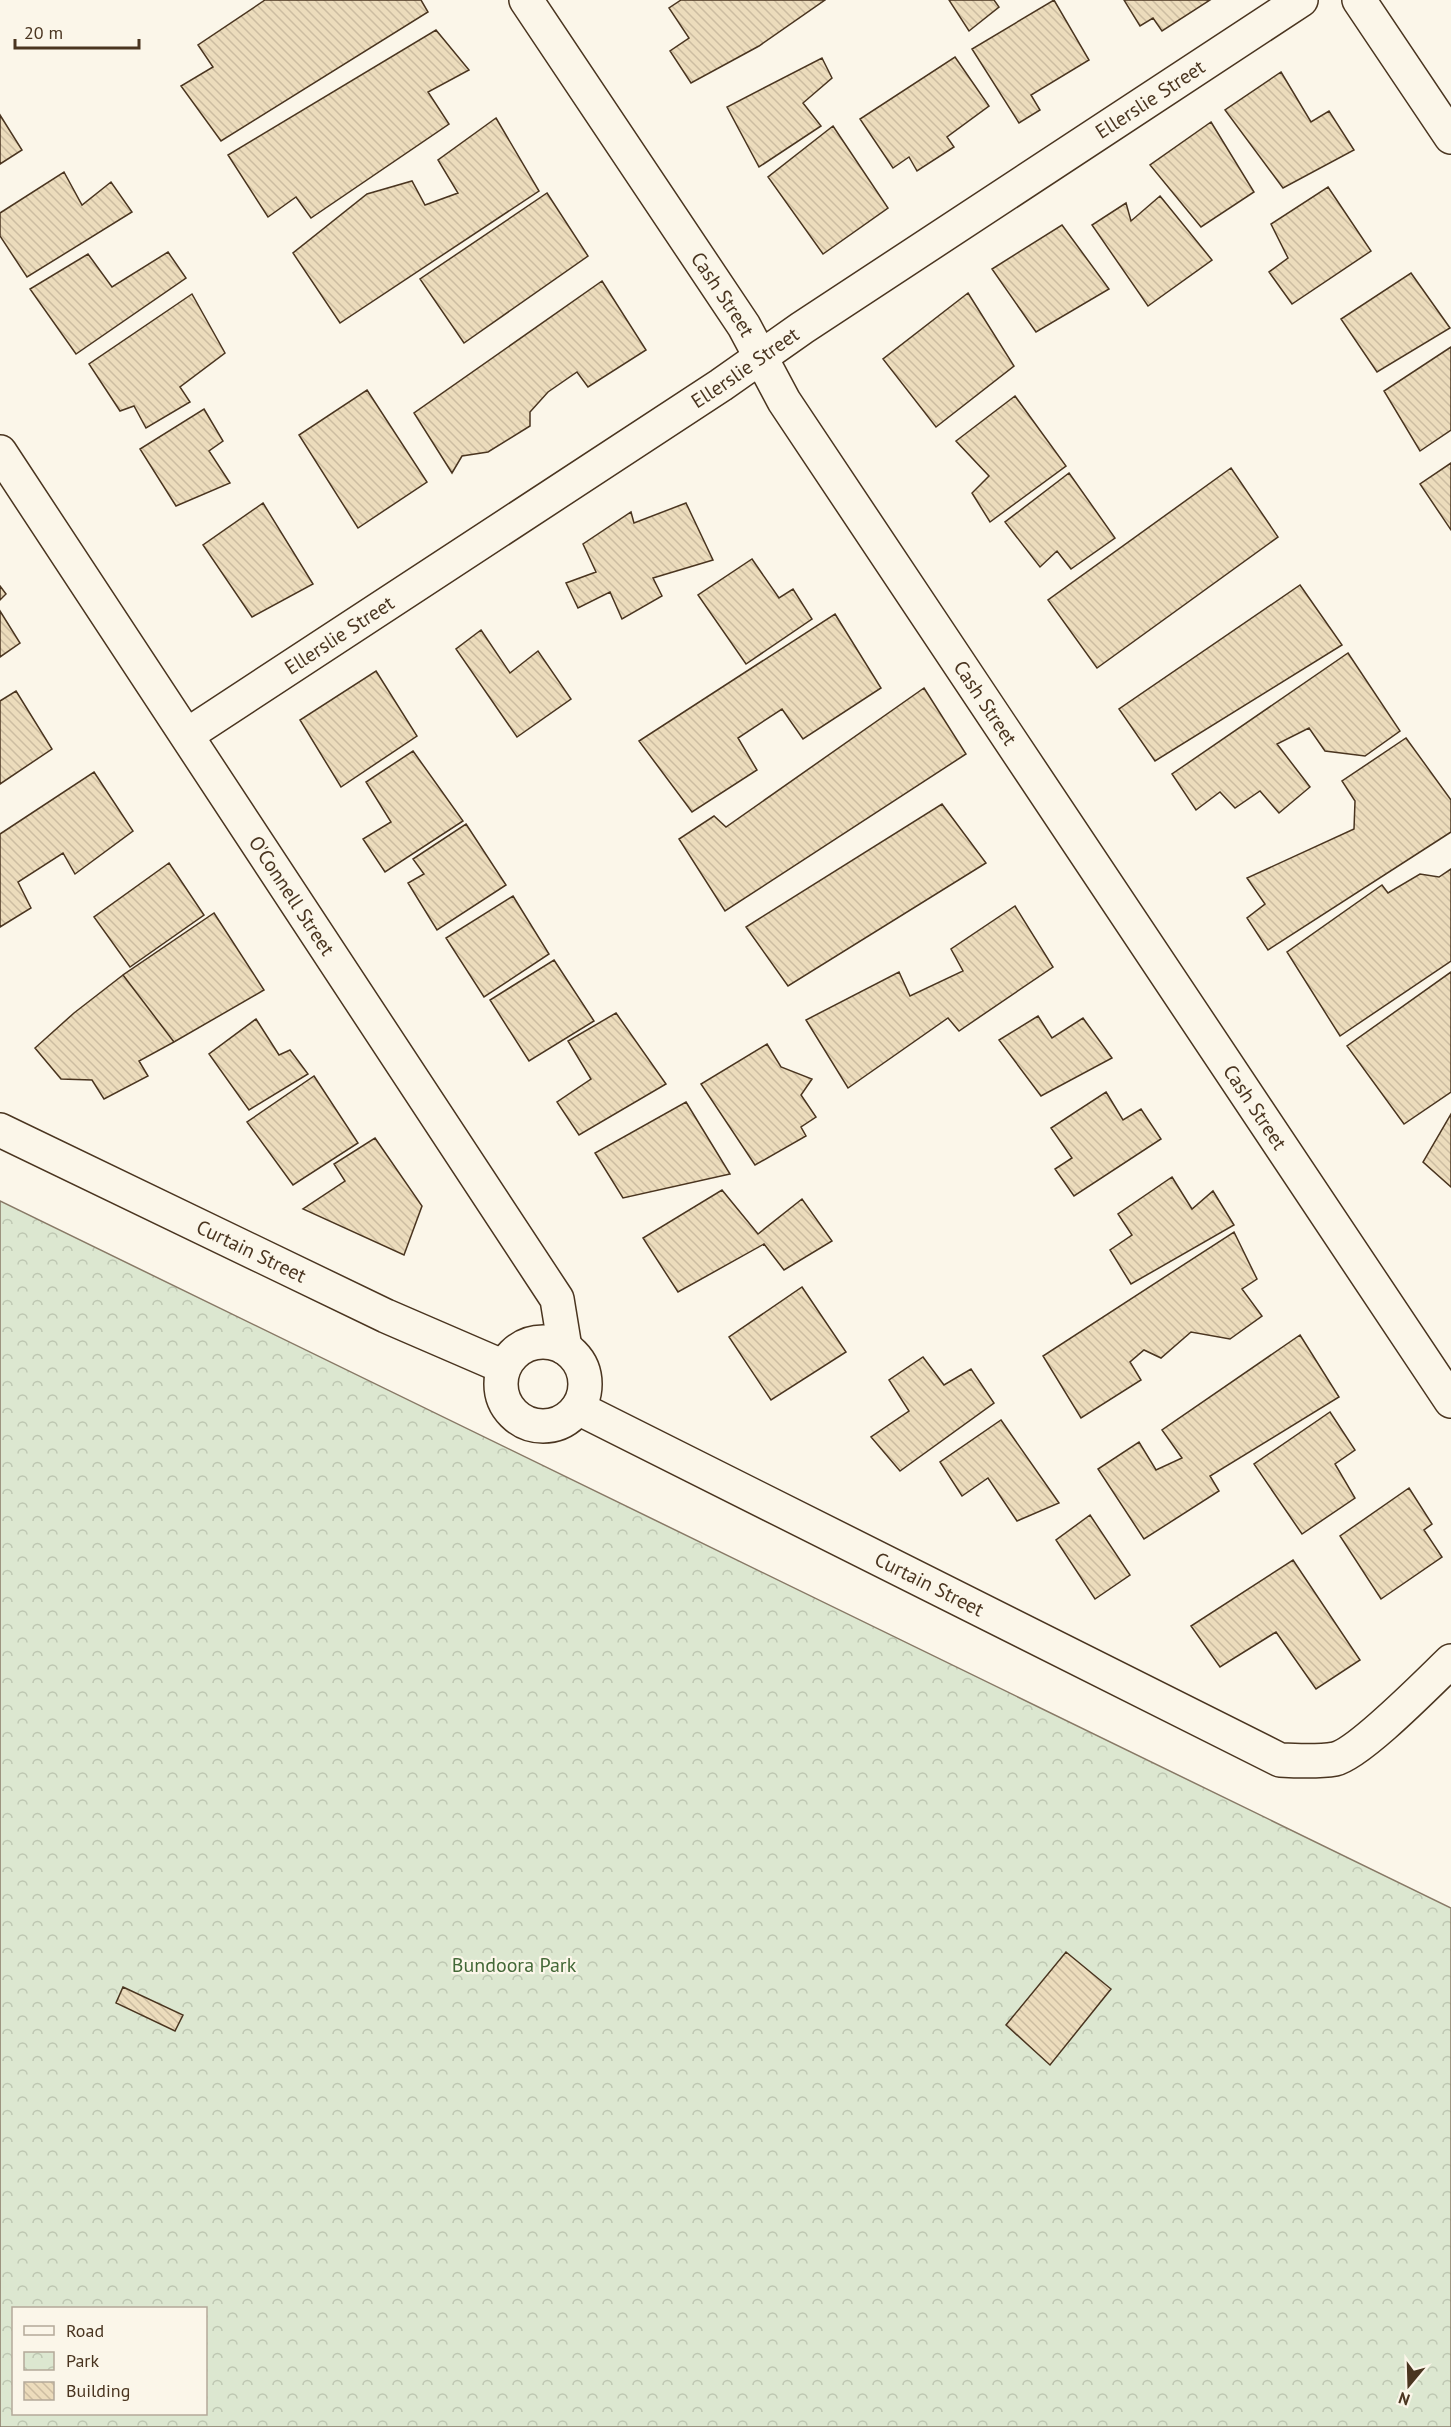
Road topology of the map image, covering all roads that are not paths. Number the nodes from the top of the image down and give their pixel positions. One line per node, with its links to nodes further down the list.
1 (526, 0): 5 (street, Cash Street)
2 (1301, 0): 5 (street, Ellerslie Street)
3 (1359, 0): 4 (street)
4 (1451, 137)
5 (760, 356): 7 (street, Ellerslie Street); 11 (street, Cash Street)
6 (0, 452): 7 (street, O'Connell Street)
7 (187, 735): 9 (street, O'Connell Street)
8 (0, 1130): 10 (street, Curtain Street)
9 (566, 1348): 10 (street); 12 (street)
10 (504, 1367): 12 (street)
11 (1451, 1401)
12 (578, 1408): 13 (street, Curtain Street)
13 (1451, 1661)

